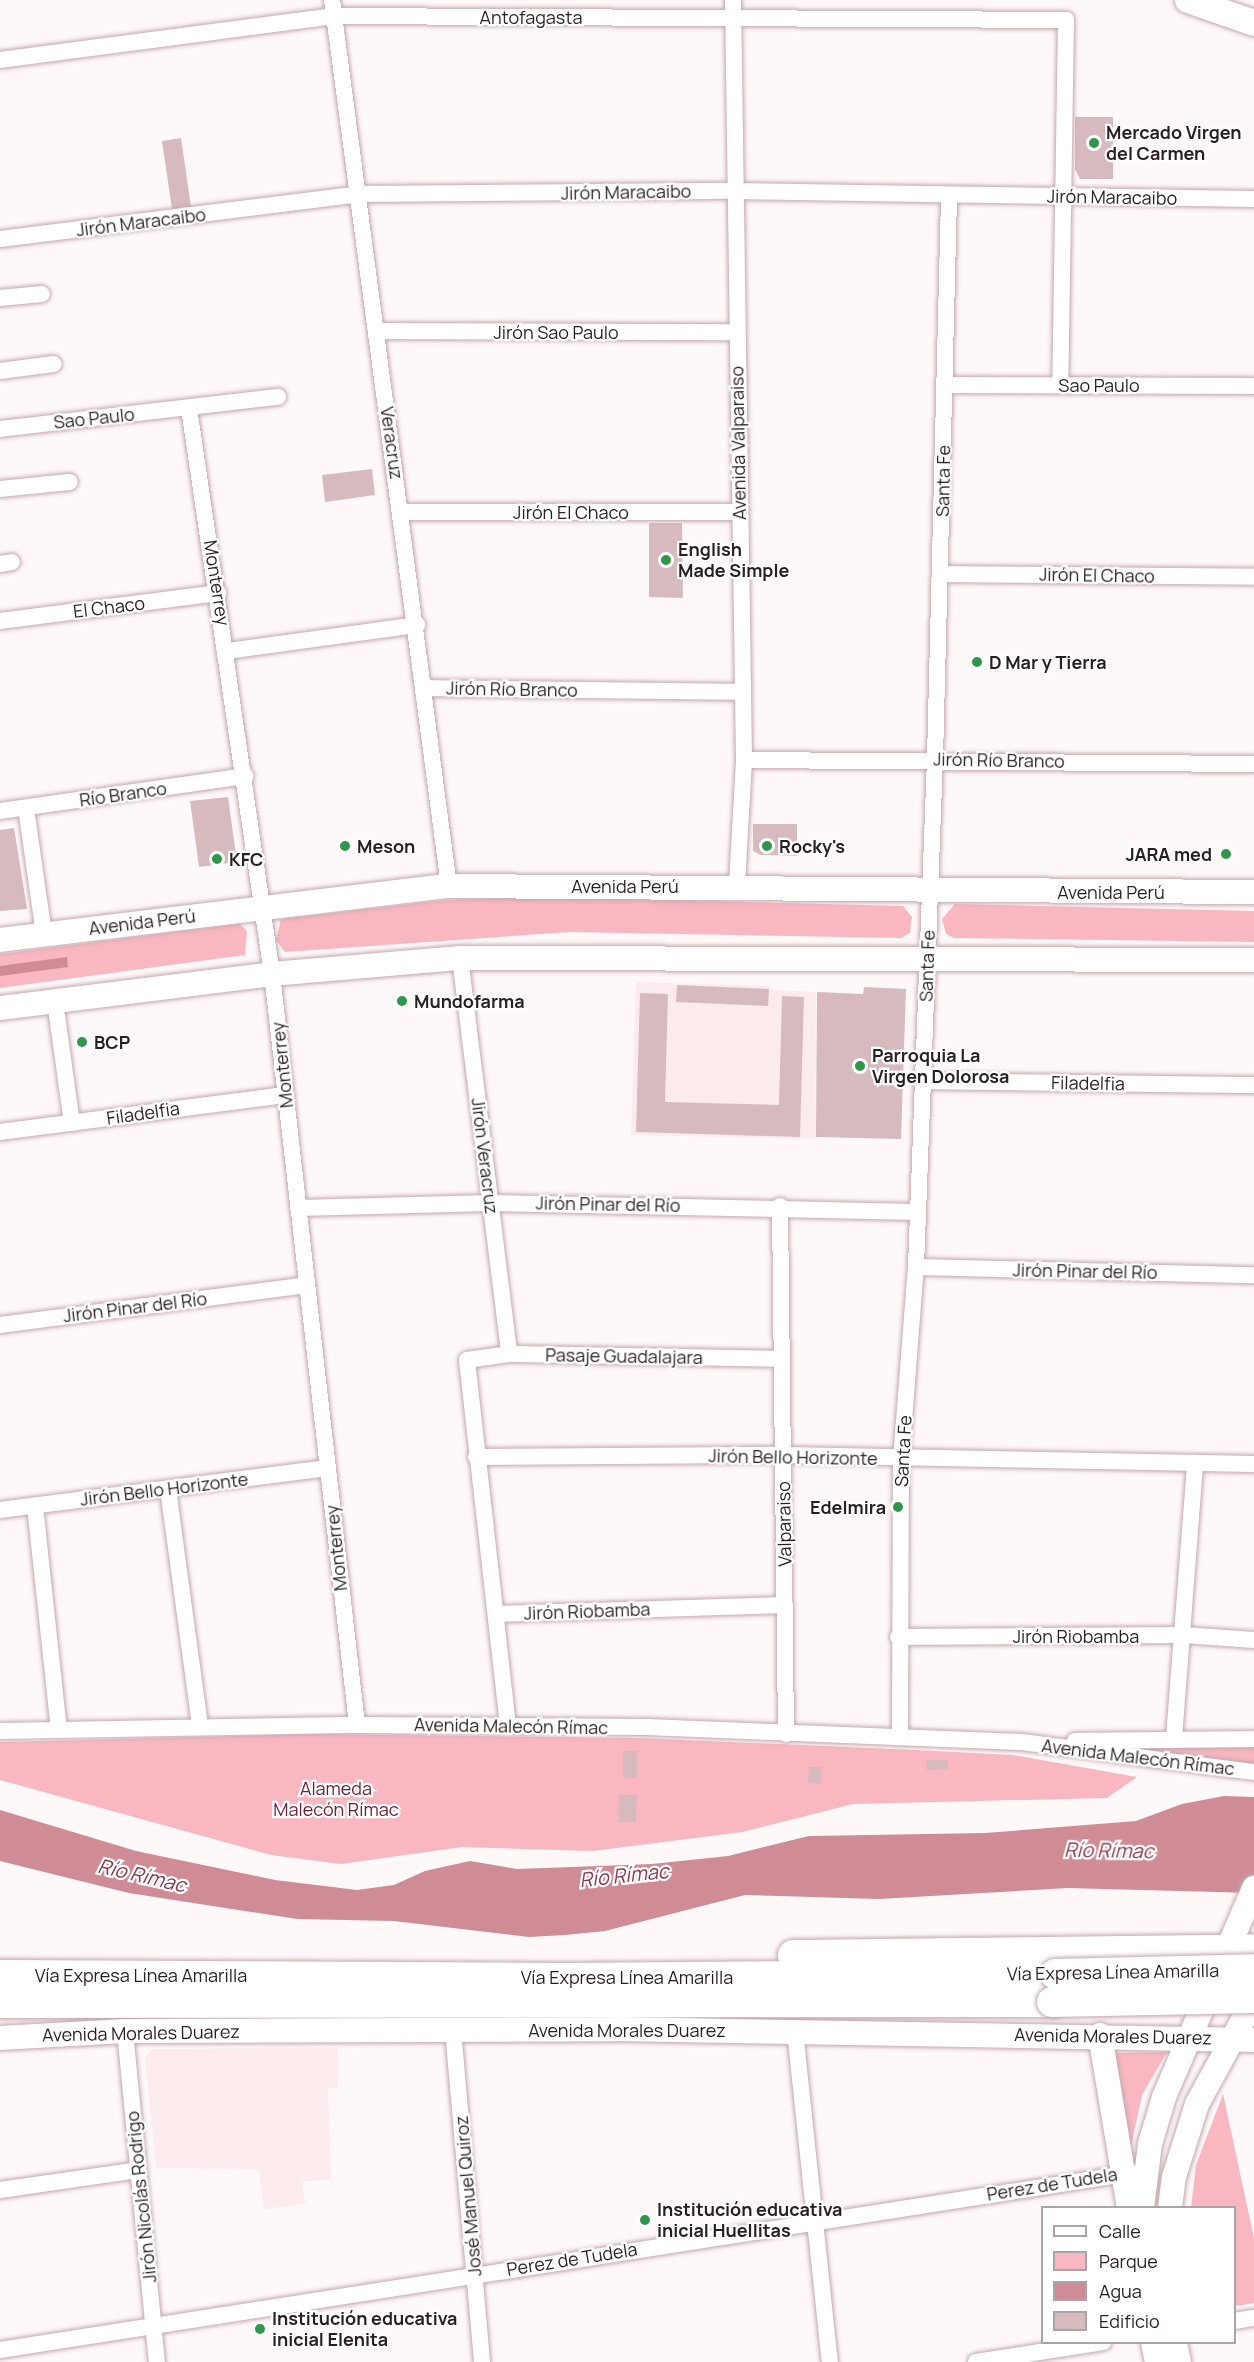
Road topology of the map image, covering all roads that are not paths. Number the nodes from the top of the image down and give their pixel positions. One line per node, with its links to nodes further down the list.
1 (733, 0): 4 (street, Avenida Valparaiso)
2 (1188, 0): 5 (main road)
3 (333, 8): 4 (street, Antofagasta); 6 (street, Antofagasta); 8 (street, Veracruz)
4 (733, 18): 7 (street, Avenida Valparaiso); 10 (street, Antofagasta)
5 (1254, 23)
6 (0, 60)
7 (733, 191): 8 (street, Jirón Maracaibo); 9 (street, Jirón Maracaibo); 16 (street, Avenida Valparaiso)
8 (359, 195): 12 (street, Jirón Maracaibo); 15 (street, Veracruz)
9 (949, 196): 10 (street, Jirón Maracaibo); 19 (street, Santa Fe)
10 (1066, 196): 11 (street, Jirón Maracaibo); 20 (street)
11 (1254, 200)
12 (0, 239)
13 (42, 294): 14 (street)
14 (0, 298)
15 (377, 331): 16 (street, Jirón Sao Paulo); 27 (street, Veracruz)
16 (735, 332): 28 (street, Avenida Valparaiso)
17 (54, 364): 18 (street)
18 (0, 371)
19 (945, 385): 20 (street, Sao Paulo); 29 (street, Santa Fe)
20 (1060, 385): 21 (street, Sao Paulo)
21 (1254, 386)
22 (278, 397): 23 (street, Sao Paulo)
23 (189, 408): 24 (street, Sao Paulo); 31 (street, Monterrey)
24 (0, 429)
25 (70, 482): 26 (street)
26 (0, 489)
27 (402, 512): 28 (street, Jirón El Chaco); 33 (street, Veracruz)
28 (739, 512): 36 (street, Avenida Valparaiso)
29 (941, 574): 30 (street, Jirón El Chaco); 37 (street, Santa Fe)
30 (1254, 577)
31 (218, 593): 32 (street, El Chaco); 34 (street, Monterrey)
32 (0, 621)
33 (417, 625): 34 (street); 35 (street, Veracruz)
34 (227, 651): 40 (street, Monterrey)
35 (425, 688): 36 (street, Jirón Río Branco); 43 (street, Veracruz)
36 (743, 692): 38 (street, Avenida Valparaiso)
37 (935, 758): 38 (street, Jirón Río Branco); 39 (street, Jirón Río Branco); 45 (street, Santa Fe)
38 (744, 760): 44 (street, Avenida Valparaiso)
39 (1254, 764)
40 (246, 776): 41 (street, Río Branco); 47 (street, Monterrey)
41 (26, 808): 42 (street, Río Branco); 48 (street)
42 (0, 811)
43 (449, 886): 44 (main road, Avenida Perú); 47 (main road, Avenida Perú)
44 (737, 886): 45 (main road, Avenida Perú)
45 (928, 892): 46 (main road, Avenida Perú); 50 (street, Santa Fe)
46 (1254, 892)
47 (260, 906): 48 (main road, Avenida Perú); 53 (street, Monterrey)
48 (44, 934): 49 (main road, Avenida Perú)
49 (0, 940)
50 (927, 957): 51 (main road); 52 (main road); 56 (street, Santa Fe)
51 (460, 958): 53 (main road); 61 (street, Jirón Veracruz)
52 (1254, 960)
53 (272, 974): 54 (main road); 58 (street, Monterrey)
54 (55, 1001): 55 (main road); 59 (street)
55 (0, 1008)
56 (921, 1081): 57 (street, Filadelfia); 64 (street, Santa Fe)
57 (1254, 1085)
58 (285, 1095): 59 (street, Filadelfia); 63 (street, Monterrey)
59 (72, 1123): 60 (street, Filadelfia)
60 (0, 1132)
61 (491, 1203): 62 (street, Jirón Pinar del Río); 63 (street, Jirón Pinar del Río); 69 (street, Jirón Veracruz)
62 (780, 1206): 64 (street, Jirón Pinar del Río); 70 (street, Valparaiso)
63 (298, 1208): 67 (street, Monterrey)
64 (917, 1212): 65 (street, Santa Fe)
65 (916, 1267): 66 (street, Jirón Pinar del Río); 73 (street, Santa Fe)
66 (1254, 1275)
67 (306, 1285): 68 (street, Jirón Pinar del Río); 76 (street, Monterrey)
68 (0, 1325)
69 (509, 1354): 70 (street, Pasaje Guadalajara); 72 (street, Pasaje Guadalajara)
70 (782, 1359): 71 (street, Valparaiso)
71 (783, 1455): 72 (street, Jirón Bello Horizonte); 73 (street, Jirón Bello Horizonte); 80 (street, Valparaiso)
72 (476, 1457): 81 (street)
73 (901, 1460): 74 (street, Jirón Bello Horizonte); 83 (street, Santa Fe)
74 (1195, 1463): 75 (street, Jirón Bello Horizonte); 82 (street)
75 (1254, 1464)
76 (327, 1468): 77 (street, Jirón Bello Horizonte); 85 (street, Monterrey)
77 (168, 1489): 78 (street, Jirón Bello Horizonte); 86 (street)
78 (34, 1506): 79 (street, Jirón Bello Horizonte); 88 (street)
79 (0, 1510)
80 (785, 1605): 81 (street, Jirón Riobamba); 90 (street, Valparaiso)
81 (496, 1614): 87 (street)
82 (1184, 1635): 83 (street, Jirón Riobamba); 84 (street, Jirón Riobamba); 92 (street)
83 (898, 1637): 91 (street, Santa Fe)
84 (1254, 1640)
85 (357, 1725): 86 (street, Avenida Malecón Rímac); 87 (street, Avenida Malecón Rímac)
86 (200, 1726): 88 (street, Avenida Malecón Rímac)
87 (508, 1726): 90 (street, Avenida Malecón Rímac)
88 (59, 1730): 89 (street, Avenida Malecón Rímac)
89 (0, 1731)
90 (786, 1734): 91 (street, Avenida Malecón Rímac)
91 (900, 1736): 94 (street, Avenida Malecón Rímac)
92 (1174, 1738): 93 (street, Avenida Malecón Rímac); 94 (street, Avenida Malecón Rímac)
93 (1254, 1739)
94 (1022, 1743): 95 (street, Avenida Malecón Rímac)
95 (1254, 1772)
96 (1254, 1888): 97 (main road)
97 (1239, 1943): 100 (highway); 109 (main road)
98 (1254, 1969): 101 (highway, Vía Expresa Línea Amarilla, bridge)
99 (0, 1975): 100 (highway, Vía Expresa Línea Amarilla)
100 (564, 1978): 101 (highway, Vía Expresa Línea Amarilla)
101 (1053, 1988): 102 (highway, Vía Expresa Línea Amarilla, bridge); 103 (highway, Vía Expresa Línea Amarilla)
102 (1254, 2001): 110 (main road)
103 (0, 2002)
104 (453, 2030): 105 (main road, Avenida Morales Duarez); 106 (main road, Avenida Morales Duarez); 118 (street, José Manuel Quiroz)
105 (125, 2031): 108 (main road, Avenida Morales Duarez); 111 (street, Jirón Nicolás Rodrigo)
106 (795, 2031): 107 (main road, Avenida Morales Duarez); 117 (street)
107 (1100, 2035): 109 (main road, Avenida Morales Duarez); 112 (main road)
108 (0, 2038)
109 (1198, 2038): 110 (main road, Avenida Morales Duarez); 112 (main road)
110 (1245, 2039): 116 (main road)
111 (138, 2170): 113 (street); 121 (street, Jirón Nicolás Rodrigo)
112 (1134, 2172): 114 (main road); 115 (main road); 117 (street, Perez de Tudela)
113 (0, 2190)
114 (1129, 2206)
115 (1142, 2206)
116 (1170, 2206)
117 (815, 2220): 118 (street, Perez de Tudela); 129 (street)
118 (474, 2275): 121 (street, Perez de Tudela); 128 (street, José Manuel Quiroz)
119 (1254, 2318): 120 (street)
120 (1236, 2321)
121 (154, 2325): 125 (street, Perez de Tudela); 127 (street, Jirón Nicolás Rodrigo)
122 (1100, 2344): 126 (street)
123 (1153, 2344): 131 (main road)
124 (1175, 2344): 132 (main road)
125 (0, 2350)
126 (1063, 2355): 130 (street)
127 (157, 2362)
128 (482, 2362)
129 (830, 2362)
130 (976, 2362)
131 (1157, 2362)
132 (1179, 2362)

